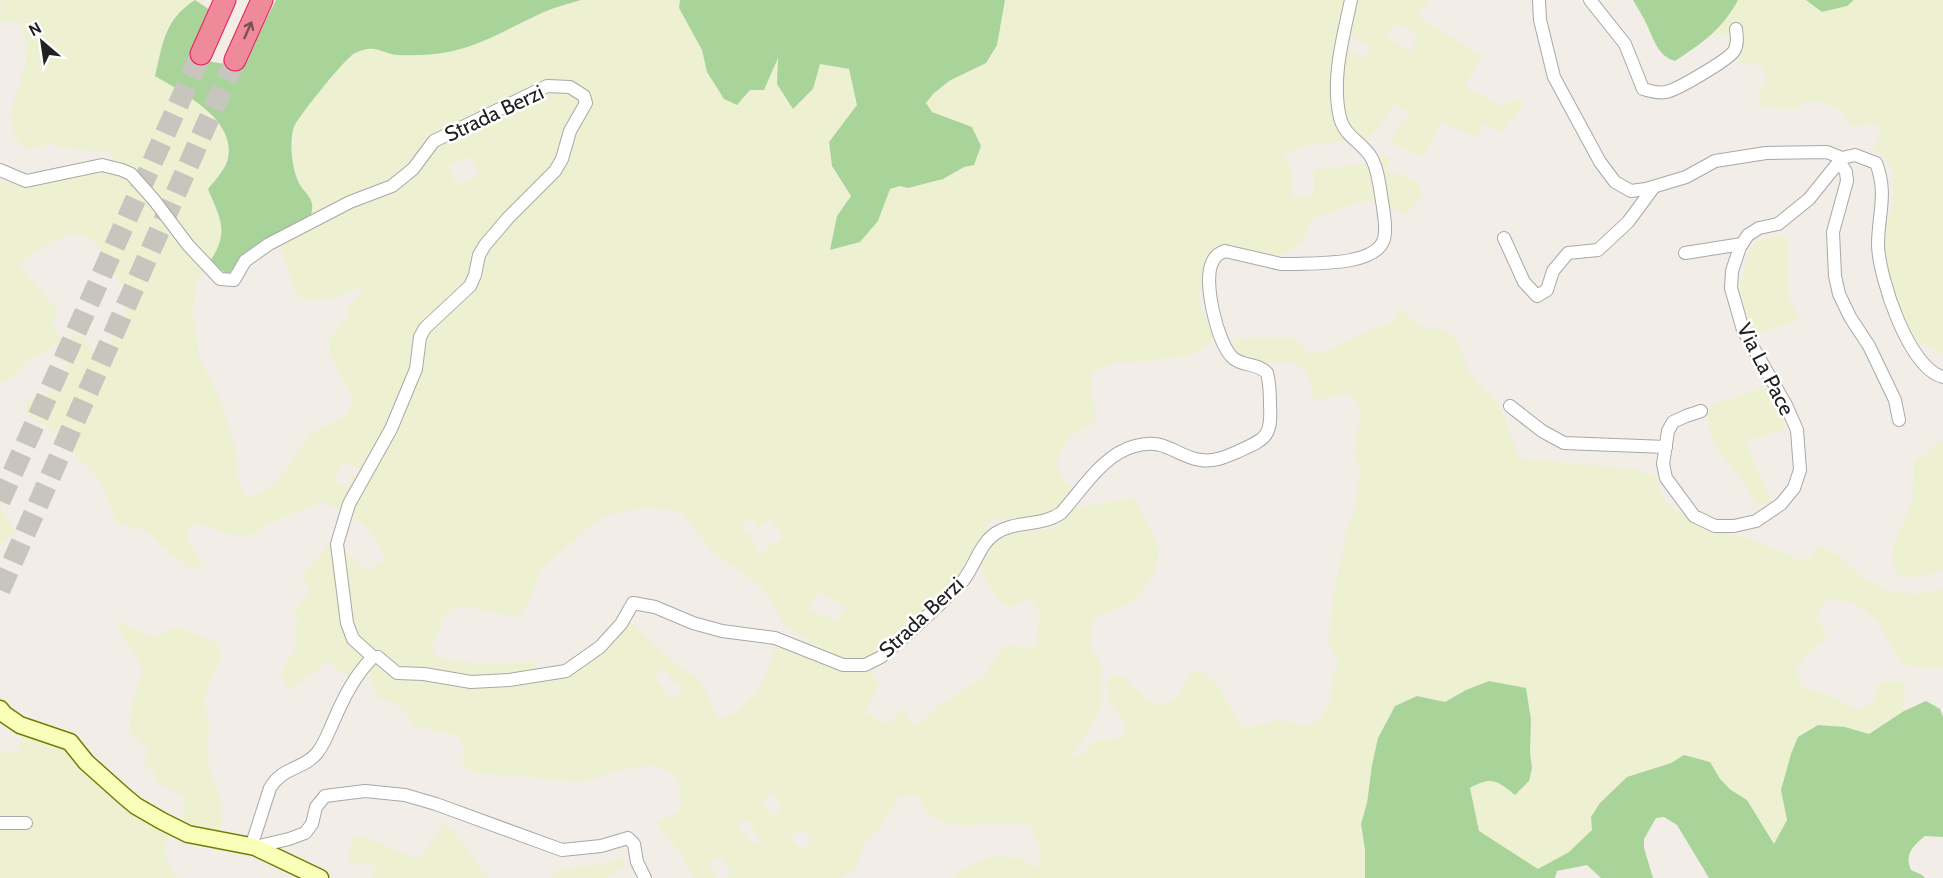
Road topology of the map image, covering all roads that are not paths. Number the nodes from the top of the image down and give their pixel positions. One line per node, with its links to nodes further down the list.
1 (225, 0): 7 (highway)
2 (261, 0): 8 (highway, one-way to 2)
3 (1350, 0): 20 (street, Strada Berzi)
4 (1539, 0): 11 (street)
5 (1590, 0): 6 (street)
6 (1737, 29)
7 (201, 54)
8 (235, 60)
9 (1841, 159): 11 (street); 13 (street); 15 (street); 18 (street)
10 (0, 170): 20 (street, Strada Berzi)
11 (1653, 187): 12 (street)
12 (1504, 238)
13 (1742, 244): 14 (street); 19 (street, Via La Pace)
14 (1685, 254)
15 (1943, 377)
16 (1510, 405): 19 (street)
17 (1701, 411): 19 (street, Via La Pace)
18 (1899, 420)
19 (1666, 447)
20 (373, 657): 24 (street)
21 (0, 709): 24 (main road)
22 (0, 823): 23 (street)
23 (26, 823)
24 (253, 847): 25 (main road); 26 (street)
25 (320, 878)
26 (645, 878)

